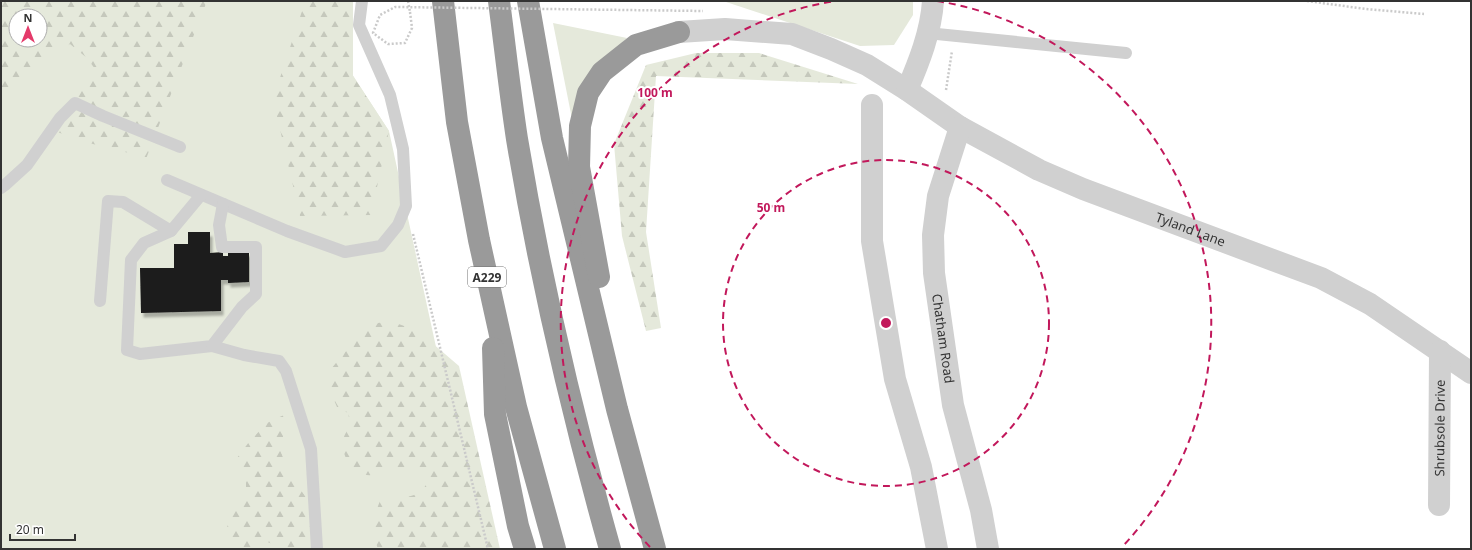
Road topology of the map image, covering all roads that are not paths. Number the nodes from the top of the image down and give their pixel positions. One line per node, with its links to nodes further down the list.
1 (362, 1): 16 (lane)
2 (443, 1): 18 (highway, A229)
3 (499, 1): 28 (highway)
4 (528, 1): 23 (highway)
5 (933, 1): 7 (street)
6 (679, 32): 9 (street, Tyland Lane); 23 (highway)
7 (927, 34): 8 (lane); 9 (street)
8 (1126, 53)
9 (907, 90): 11 (street, Tyland Lane)
10 (872, 105): 30 (street)
11 (960, 127): 21 (street, Tyland Lane); 31 (street, Chatham Road)
12 (180, 147): 14 (lane)
13 (167, 180): 15 (lane)
14 (1, 188)
15 (201, 195): 16 (lane); 17 (lane)
16 (223, 204): 20 (lane)
17 (171, 231): 19 (lane); 20 (lane)
18 (490, 293): 26 (highway); 27 (highway, A229)
19 (100, 301)
20 (212, 346): 25 (lane)
21 (1440, 351): 22 (street, Tyland Lane); 24 (street, Shrubsole Drive)
22 (1471, 372)
23 (617, 409): 29 (highway)
24 (1439, 505)
25 (317, 549)
26 (525, 549)
27 (555, 549)
28 (610, 549)
29 (655, 549)
30 (937, 549)
31 (988, 549)

